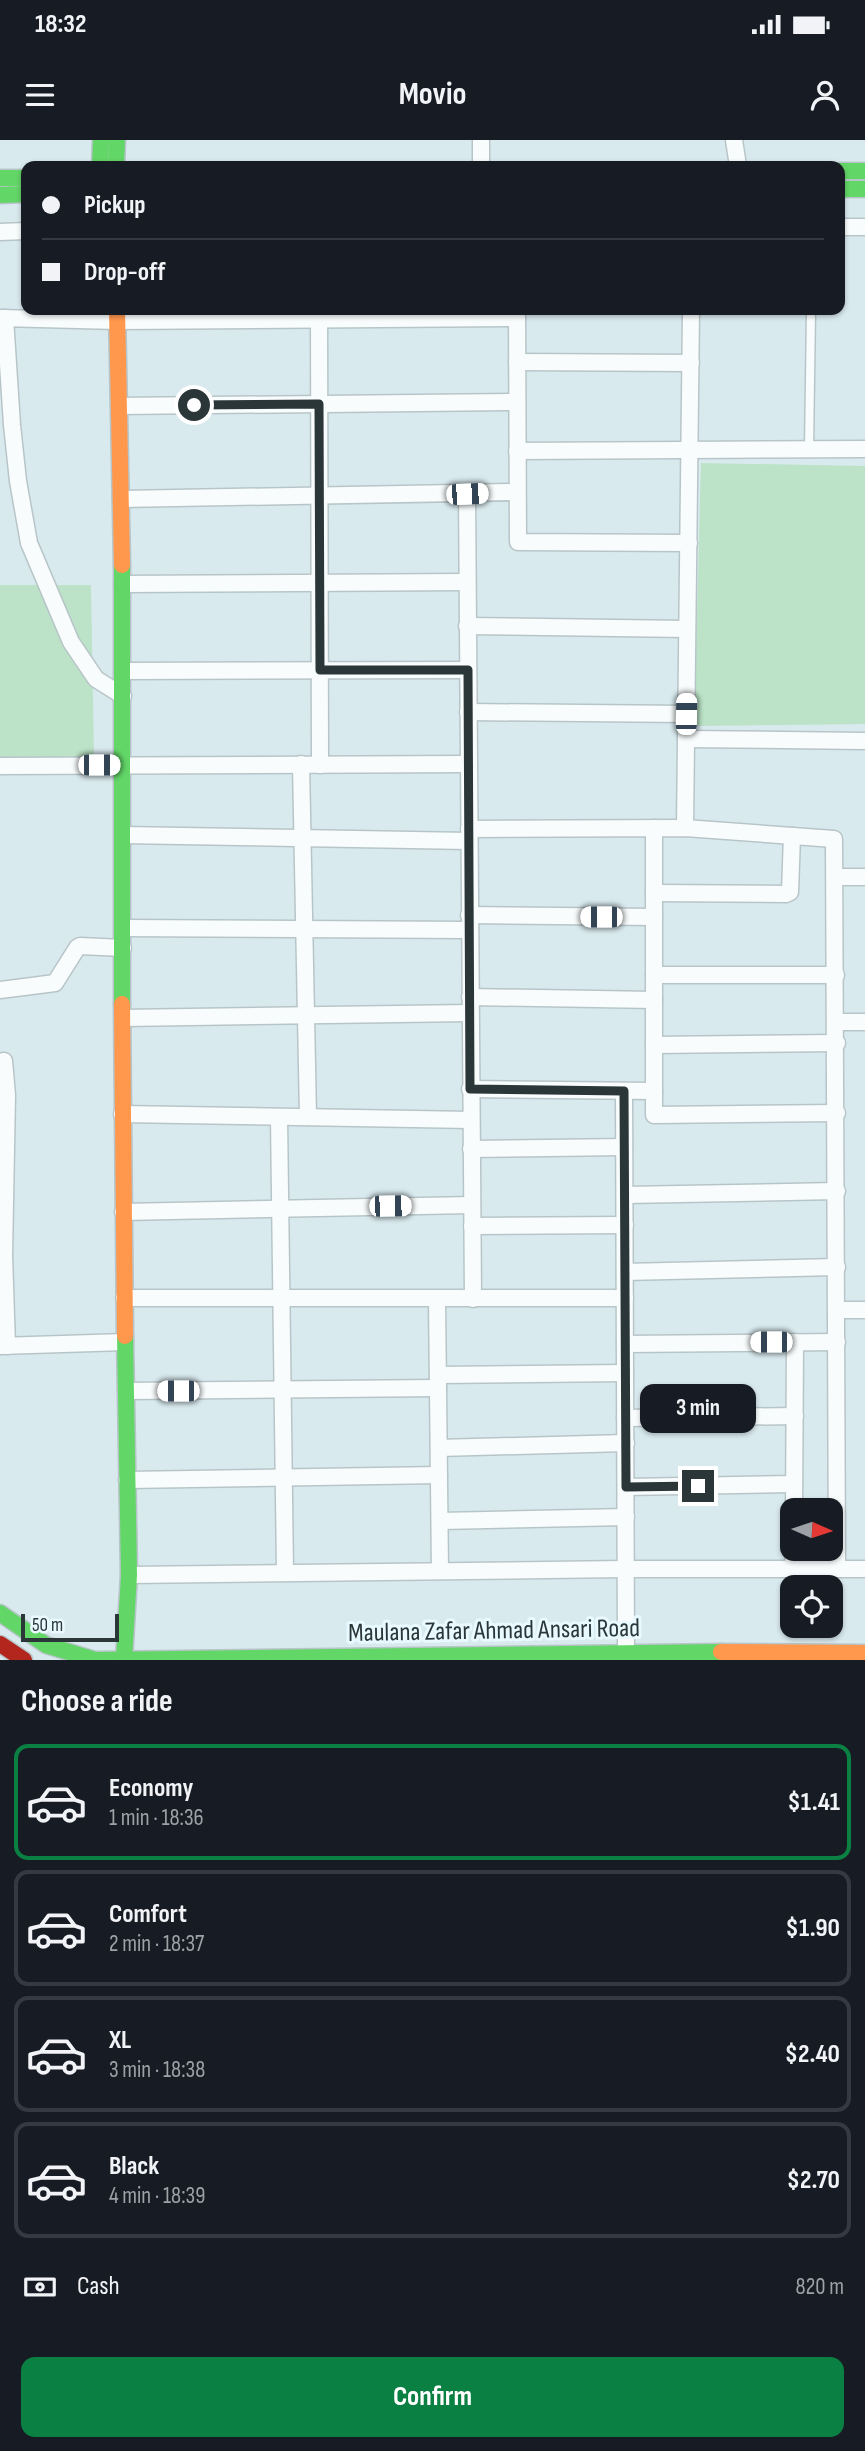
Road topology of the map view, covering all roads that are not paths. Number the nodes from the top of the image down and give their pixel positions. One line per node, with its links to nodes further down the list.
1 (101, 140): 5 (street)
2 (117, 140): 6 (street)
3 (481, 140): 7 (street)
4 (733, 140): 8 (street)
5 (100, 161)
6 (116, 161)
7 (481, 161)
8 (737, 161)
9 (865, 171): 10 (street)
10 (845, 172)
11 (0, 178): 12 (street)
12 (21, 178)
13 (845, 189): 14 (street)
14 (865, 189)
15 (21, 194): 16 (street)
16 (0, 195)
17 (845, 227): 18 (street)
18 (865, 227)
19 (0, 232): 20 (street)
20 (21, 232)
21 (117, 315): 22 (street); 26 (street); 31 (street)
22 (319, 315): 30 (street)
23 (517, 315): 27 (street)
24 (691, 315): 28 (street)
25 (811, 315): 34 (lane)
26 (2, 318): 49 (street)
27 (517, 362): 28 (street); 29 (street)
28 (691, 363): 33 (street)
29 (517, 402): 30 (street); 35 (street)
30 (319, 404): 31 (street); 38 (street)
31 (120, 406): 39 (street)
32 (865, 449): 34 (street)
33 (690, 450): 34 (street); 35 (street); 40 (street)
34 (809, 450)
35 (517, 451): 36 (street)
36 (517, 492): 37 (street); 40 (street)
37 (467, 494): 38 (street); 41 (street)
38 (319, 496): 39 (street); 42 (street)
39 (121, 499): 43 (street)
40 (689, 543): 45 (street)
41 (467, 582): 42 (street); 44 (street)
42 (320, 583): 43 (street); 46 (street)
43 (122, 584): 48 (street)
44 (467, 626): 45 (street); 47 (street)
45 (687, 629): 51 (street)
46 (320, 670): 47 (street); 48 (street); 57 (street)
47 (468, 670): 50 (street)
48 (123, 671): 49 (street)
49 (123, 696): 56 (street)
50 (468, 712): 51 (street); 55 (street)
51 (686, 714): 52 (street)
52 (686, 739): 53 (street); 60 (street)
53 (865, 741)
54 (301, 764): 56 (street); 57 (street); 64 (street)
55 (468, 764): 57 (street); 62 (street)
56 (123, 765): 58 (street); 61 (street)
57 (320, 765)
58 (0, 766)
59 (654, 828): 60 (street); 62 (street); 67 (street)
60 (685, 828): 63 (street)
61 (123, 835): 64 (street); 70 (street)
62 (469, 835): 64 (street); 69 (street)
63 (792, 836): 65 (street); 67 (street)
64 (303, 838): 71 (street)
65 (835, 877): 66 (street); 74 (street)
66 (865, 877)
67 (654, 893): 68 (street)
68 (654, 917): 69 (street); 73 (street)
69 (469, 922): 71 (street); 77 (street)
70 (123, 928): 71 (street); 72 (street)
71 (304, 929): 78 (street)
72 (123, 948): 75 (street); 79 (street)
73 (654, 975): 74 (street); 76 (street)
74 (836, 975): 80 (street)
75 (0, 990)
76 (654, 1000): 77 (street); 83 (street)
77 (470, 1005): 78 (street); 85 (street)
78 (306, 1016): 79 (street); 91 (street)
79 (123, 1018): 89 (street)
80 (836, 1022): 81 (street); 82 (street)
81 (865, 1022)
82 (836, 1043): 83 (street); 88 (street)
83 (654, 1045): 87 (street)
84 (4, 1061): 115 (street)
85 (470, 1089): 86 (street); 92 (street)
86 (624, 1091): 87 (street); 93 (street)
87 (653, 1091): 88 (street)
88 (837, 1112): 95 (street)
89 (122, 1114): 90 (street); 99 (street)
90 (279, 1117): 91 (street); 98 (street)
91 (308, 1118): 92 (street)
92 (471, 1120): 94 (street)
93 (624, 1147): 94 (street); 96 (street)
94 (471, 1149): 97 (street)
95 (837, 1191): 96 (street); 102 (street)
96 (625, 1195): 100 (street)
97 (472, 1205): 98 (street); 101 (street)
98 (280, 1209): 99 (street); 106 (street)
99 (123, 1212): 104 (street)
100 (625, 1225): 101 (street); 103 (street)
101 (472, 1226): 108 (street)
102 (837, 1267): 103 (street); 109 (street)
103 (625, 1272): 105 (street)
104 (124, 1298): 106 (street); 111 (street)
105 (625, 1298): 108 (street); 114 (street)
106 (281, 1299): 107 (street); 118 (street)
107 (437, 1299): 108 (street); 117 (street)
108 (473, 1300)
109 (837, 1310): 110 (street); 113 (street)
110 (865, 1310)
111 (125, 1342): 115 (street); 119 (street)
112 (795, 1342): 113 (street); 114 (street); 120 (street)
113 (838, 1342): 135 (street)
114 (625, 1344): 116 (street)
115 (4, 1346)
116 (625, 1373): 117 (street); 121 (street)
117 (438, 1382): 118 (street); 123 (street)
118 (282, 1390): 119 (street); 125 (street)
119 (126, 1391): 126 (street)
120 (794, 1416): 121 (street); 127 (street)
121 (625, 1419): 122 (street)
122 (626, 1443): 123 (street); 128 (street)
123 (439, 1448): 124 (street)
124 (439, 1475): 125 (street); 131 (street)
125 (284, 1478): 126 (street); 138 (street)
126 (127, 1480): 139 (street)
127 (794, 1484): 128 (street); 129 (street)
128 (626, 1487): 130 (street)
129 (794, 1498)
130 (626, 1517): 131 (street); 133 (street)
131 (440, 1521): 137 (street)
132 (793, 1561): 134 (street)
133 (625, 1569): 134 (street); 137 (street); 143 (street)
134 (793, 1569): 135 (street)
135 (836, 1569): 136 (street)
136 (865, 1569)
137 (440, 1571): 138 (street)
138 (285, 1573): 139 (street)
139 (129, 1575): 147 (street)
140 (0, 1613): 144 (street, Maulana Zafar Ahmad Ansari Road)
141 (0, 1644): 145 (street)
142 (865, 1653): 143 (street, Maulana Zafar Ahmad Ansari Road)
143 (626, 1654): 147 (street, Maulana Zafar Ahmad Ansari Road)
144 (75, 1657): 146 (street, Maulana Zafar Ahmad Ansari Road)
145 (22, 1659)
146 (95, 1660): 147 (street, Maulana Zafar Ahmad Ansari Road)
147 (124, 1660)

